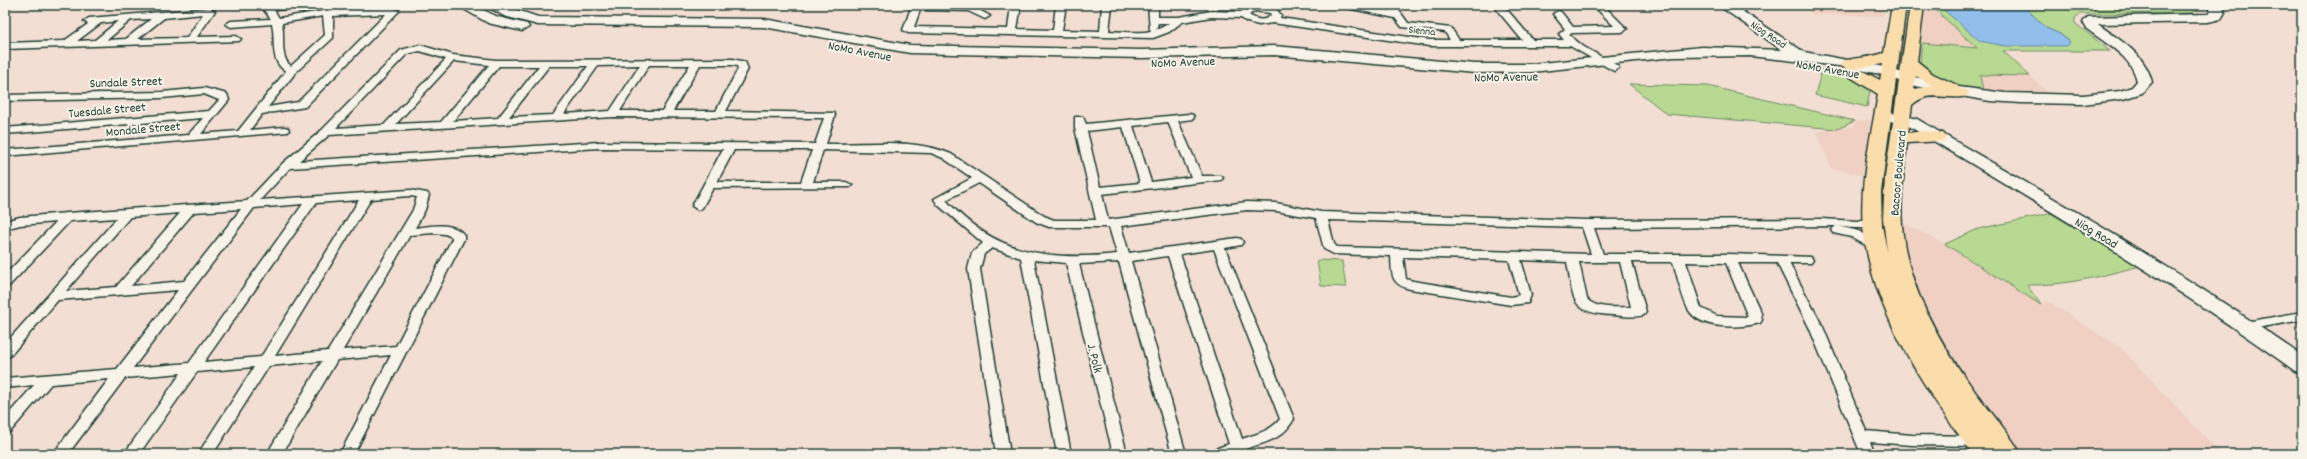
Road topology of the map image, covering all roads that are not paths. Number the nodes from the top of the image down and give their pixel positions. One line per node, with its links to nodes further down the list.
1 (304, 5): 19 (street)
2 (463, 5): 48 (main road, NoMo Avenue)
3 (491, 5): 48 (main road, NoMo Avenue)
4 (1016, 5): 34 (street)
5 (1061, 5): 36 (street)
6 (1107, 5): 37 (street)
7 (1153, 5): 28 (street)
8 (1347, 5): 24 (street)
9 (1390, 5): 24 (street)
10 (1498, 5): 42 (street)
11 (1598, 5): 33 (street)
12 (1724, 5): 51 (main road, Niog Road)
13 (1899, 5): 60 (main road, Bacoor Boulevard)
14 (1917, 5): 57 (main road, Bacoor Boulevard)
15 (2215, 5): 62 (main road)
16 (916, 6): 17 (street); 34 (street)
17 (971, 6): 25 (street)
18 (1259, 6): 23 (street); 30 (street)
19 (266, 7): 27 (street)
20 (327, 9): 27 (street); 59 (street); 65 (street)
21 (1558, 14): 33 (street)
22 (161, 15): 26 (street); 40 (street); 41 (street)
23 (1244, 15): 29 (street); 31 (street)
24 (1396, 15): 44 (street)
25 (985, 16)
26 (129, 18): 43 (street); 46 (street)
27 (276, 20): 32 (street); 59 (street)
28 (1154, 20): 29 (street); 38 (street)
29 (1179, 20): 38 (street)
30 (1273, 20): 31 (street, Sienna); 44 (street, Sienna)
31 (1260, 22): 35 (street)
32 (231, 24)
33 (1570, 30): 45 (street)
34 (1012, 32): 36 (street)
35 (1264, 32)
36 (1057, 33): 37 (street)
37 (1104, 35): 38 (street)
38 (1153, 35)
39 (236, 39): 40 (street)
40 (190, 41): 41 (street)
41 (129, 42): 43 (street)
42 (1529, 42): 44 (street, Sienna); 45 (street, Sienna)
43 (98, 43): 46 (street)
44 (1457, 44)
45 (1571, 44): 50 (street)
46 (65, 45): 47 (street)
47 (5, 46)
48 (1268, 54): 50 (main road, NoMo Avenue); 50 (main road, NoMo Avenue)
49 (452, 58): 54 (street); 77 (street); 79 (street)
50 (1596, 60): 51 (main road, NoMo Avenue)
51 (1807, 60): 58 (main road, NoMo Avenue)
52 (646, 62): 53 (street); 56 (street); 67 (street)
53 (697, 62): 68 (street); 69 (street)
54 (496, 63): 55 (street); 75 (street)
55 (546, 63): 56 (street); 73 (street)
56 (595, 63): 71 (street)
57 (1910, 63): 61 (main road, Bacoor Boulevard); 62 (main road)
58 (1850, 68): 60 (main road); 60 (main road)
59 (292, 70): 65 (street)
60 (1889, 75): 61 (main road); 76 (main road, Bacoor Boulevard)
61 (1907, 80): 62 (main road); 64 (main road, Bacoor Boulevard)
62 (1961, 93): 64 (main road)
63 (5, 98): 66 (street, Sundale Street)
64 (1905, 102): 76 (main road, Bacoor Boulevard)
65 (261, 111): 81 (street)
66 (212, 114): 80 (street, Tuesdale Street); 83 (street)
67 (613, 114): 68 (street); 71 (street)
68 (665, 115): 69 (street)
69 (719, 115): 85 (street)
70 (1189, 116): 72 (street)
71 (556, 118): 73 (street)
72 (1171, 118): 74 (street); 90 (street)
73 (501, 120): 75 (street)
74 (1127, 123): 94 (street); 95 (street)
75 (445, 124): 77 (street)
76 (1894, 124): 82 (main road); 104 (main road, Bacoor Boulevard); 128 (main road, Bacoor Boulevard)
77 (387, 128): 79 (street)
78 (284, 130): 81 (street, Mondale Street)
79 (326, 132): 87 (street)
80 (7, 133)
81 (241, 134): 83 (street, Mondale Street)
82 (1937, 137): 133 (main road, Niog Road)
83 (192, 138): 86 (street, Mondale Street)
84 (730, 146): 85 (street); 87 (street); 91 (street)
85 (819, 147): 88 (street); 92 (street)
86 (5, 153)
87 (287, 165): 98 (street)
88 (980, 178): 105 (street); 111 (street)
89 (1217, 178): 90 (street)
90 (1198, 180): 94 (street)
91 (709, 185): 92 (street); 99 (street)
92 (806, 185): 93 (street)
93 (846, 185)
94 (1146, 185): 95 (street)
95 (1097, 191): 105 (street)
96 (367, 196): 97 (street); 109 (street); 137 (street)
97 (312, 200): 98 (street); 139 (street)
98 (250, 205): 100 (street); 129 (street)
99 (698, 206)
100 (192, 208): 101 (street); 130 (street)
101 (127, 212): 103 (street); 131 (street)
102 (1321, 216): 105 (street); 107 (street); 115 (street)
103 (67, 217): 108 (street); 127 (street)
104 (1872, 221): 106 (street); 113 (main road, Bacoor Boulevard)
105 (1108, 223): 118 (street)
106 (1813, 223): 107 (street); 113 (street)
107 (1587, 224): 120 (street)
108 (5, 225)
109 (406, 232): 134 (street); 136 (street)
110 (1237, 242): 112 (street)
111 (992, 243): 117 (street); 152 (street)
112 (1218, 245): 114 (street); 146 (street)
113 (1876, 247): 128 (main road, Bacoor Boulevard)
114 (1173, 251): 118 (street); 146 (street)
115 (1397, 253): 116 (street); 116 (street)
116 (1514, 256): 119 (street)
117 (1027, 257): 126 (street); 153 (street)
118 (1123, 257): 126 (street); 155 (street)
119 (1572, 258): 120 (street); 121 (street)
120 (1598, 258): 121 (street)
121 (1625, 258): 122 (street)
122 (1678, 258): 123 (street); 123 (street)
123 (1730, 258): 124 (street)
124 (1781, 259): 125 (street); 144 (street)
125 (1807, 260)
126 (1072, 262): 154 (street, J. Polk)
127 (5, 283)
128 (1896, 284): 145 (main road, Bacoor Boulevard); 158 (main road, Bacoor Boulevard)
129 (188, 285): 130 (street); 140 (street)
130 (120, 290): 131 (street)
131 (55, 296): 135 (street)
132 (2302, 316): 133 (street)
133 (2246, 326): 138 (main road, Niog Road)
134 (401, 350): 136 (street); 151 (street)
135 (5, 353)
136 (333, 356): 137 (street); 150 (street)
137 (265, 361): 139 (street); 149 (street)
138 (2302, 366)
139 (192, 368): 140 (street); 148 (street)
140 (120, 374): 141 (street); 147 (street)
141 (47, 379): 142 (street); 143 (street)
142 (5, 383)
143 (5, 428)
144 (1860, 436): 145 (street); 157 (street)
145 (1981, 448)
146 (1238, 450): 156 (street)
147 (60, 454)
148 (131, 454)
149 (205, 454)
150 (274, 454)
151 (347, 454)
152 (1003, 454)
153 (1064, 454)
154 (1120, 454)
155 (1179, 454)
156 (1217, 454)
157 (1868, 454)
158 (2009, 454)

